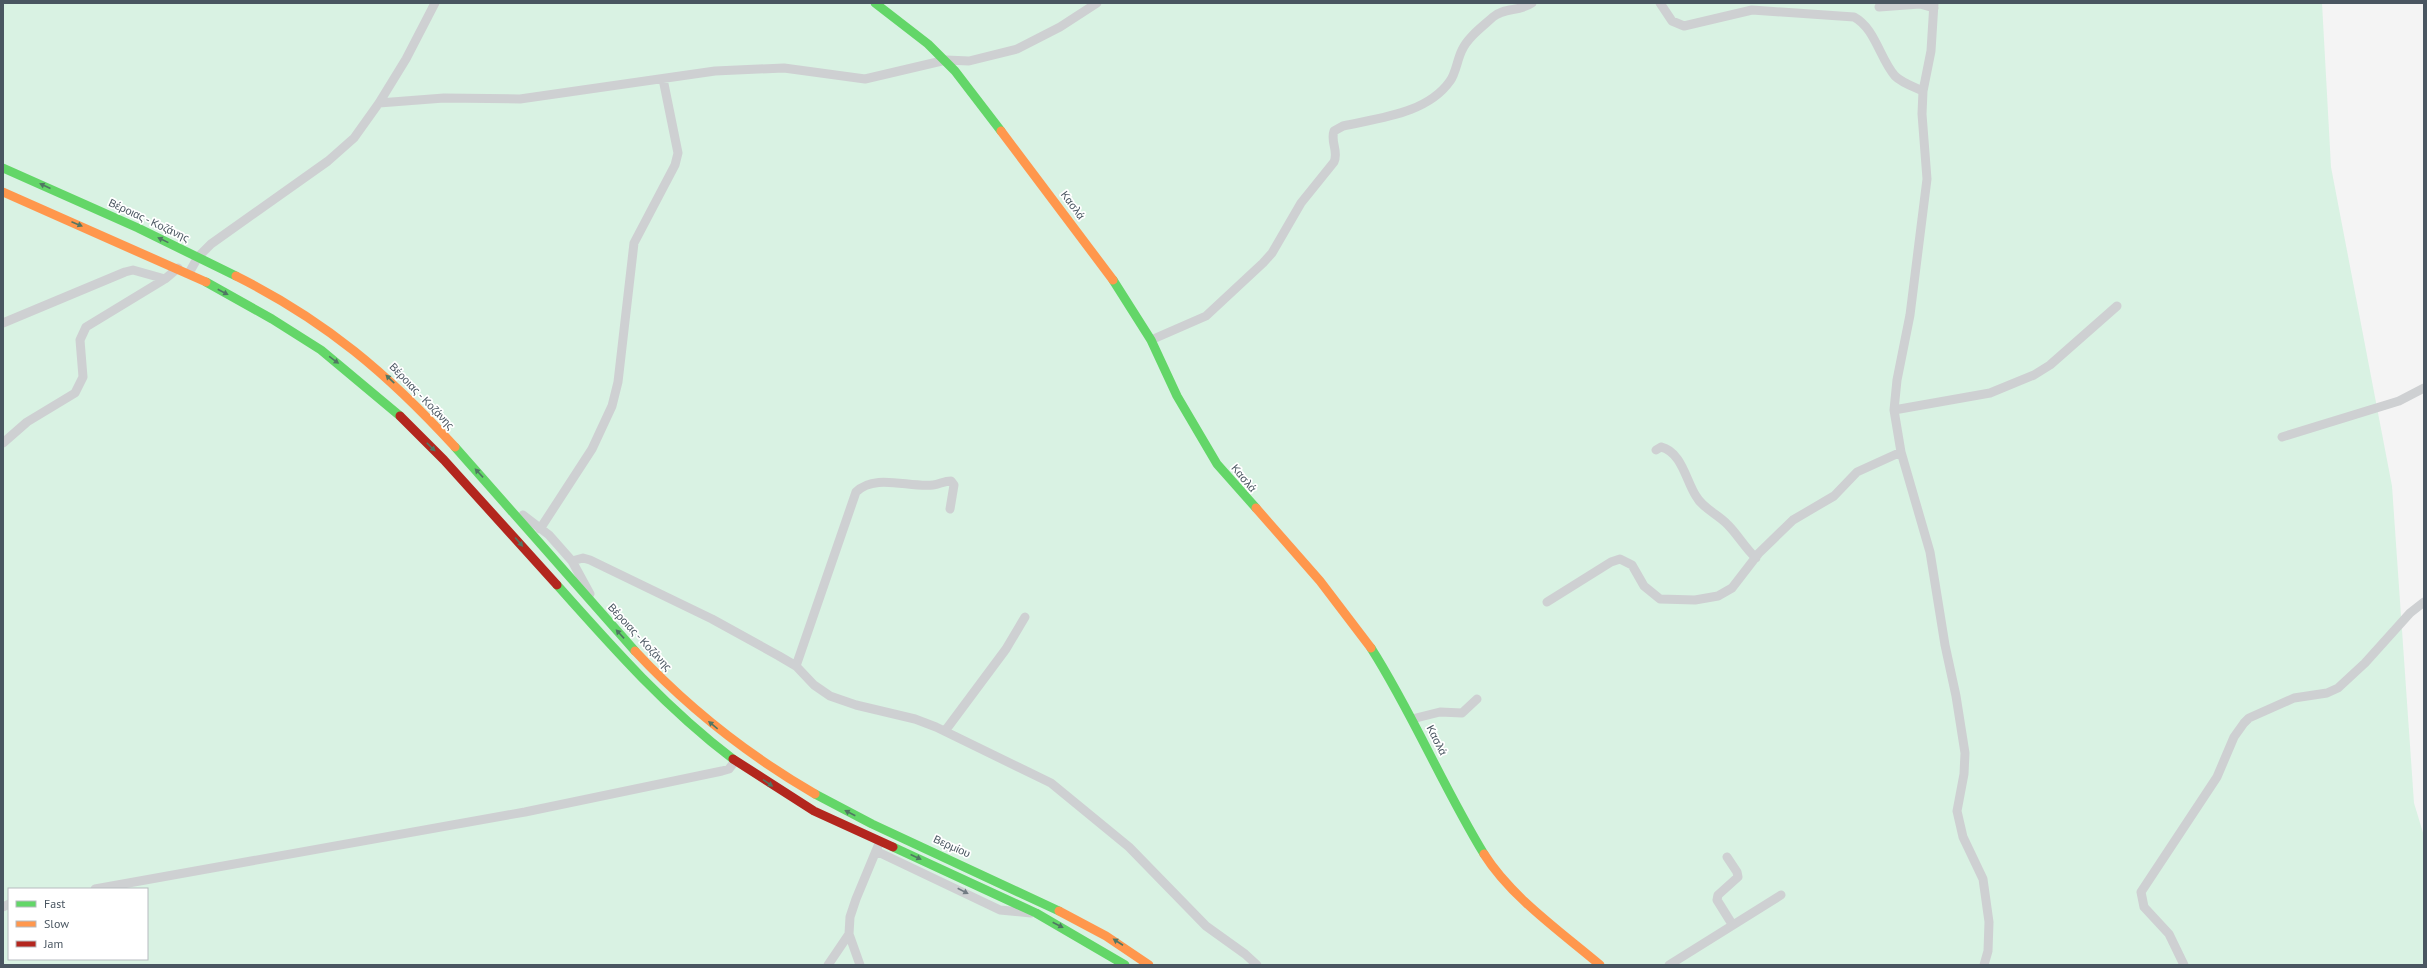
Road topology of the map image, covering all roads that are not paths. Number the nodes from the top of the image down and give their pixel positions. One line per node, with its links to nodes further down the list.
1 (434, 3): 11 (street)
2 (875, 3): 8 (main road, Κασλά)
3 (1097, 3): 8 (street)
4 (1532, 3): 20 (street)
5 (1660, 3): 10 (street)
6 (1934, 5): 7 (street); 10 (street)
7 (1879, 7)
8 (946, 60): 9 (street); 20 (main road, Κασλά)
9 (663, 79): 11 (street); 29 (street)
10 (1923, 91): 22 (street)
11 (379, 104): 14 (street)
12 (3, 168): 14 (main road, Βέροιας - Κοζάνης, one-way to 12)
13 (3, 192): 15 (main road, one-way to 15)
14 (198, 257): 16 (street); 27 (main road, Βέροιας - Κοζάνης, one-way to 14)
15 (178, 268): 16 (main road); 17 (street)
16 (189, 273): 41 (main road, one-way to 41)
17 (165, 279): 19 (street); 24 (street)
18 (2117, 306): 22 (street)
19 (3, 323)
20 (1151, 340): 38 (main road, Κασλά)
21 (2424, 388): 23 (street)
22 (1894, 410): 26 (street)
23 (2282, 437)
24 (3, 443)
25 (1656, 450): 30 (street)
26 (1901, 452): 30 (street); 58 (street)
27 (490, 486): 29 (street); 35 (main road, Βέροιας - Κοζάνης)
28 (950, 509): 36 (street)
29 (540, 529): 31 (street)
30 (1756, 558): 32 (street)
31 (572, 561): 35 (street); 36 (street)
32 (1547, 602)
33 (2424, 602): 59 (street)
34 (1025, 617): 39 (street)
35 (610, 623): 40 (main road, Βέροιας - Κοζάνης, one-way to 35)
36 (796, 666): 39 (street)
37 (1477, 699): 38 (street)
38 (1412, 719): 56 (main road, Κασλά)
39 (945, 732): 55 (street)
40 (744, 749): 42 (main road, Βερμίου, one-way to 40)
41 (735, 761): 43 (main road, one-way to 43); 46 (street)
42 (885, 830): 43 (street); 54 (main road, Βερμίου, one-way to 42)
43 (881, 840): 44 (street); 48 (main road, one-way to 48)
44 (876, 851): 48 (street, one-way to 48); 50 (street)
45 (1726, 857): 49 (street)
46 (100, 888)
47 (1781, 895): 49 (street)
48 (1036, 914): 53 (main road, one-way to 53)
49 (1732, 924): 57 (street)
50 (850, 934): 51 (street); 52 (street)
51 (828, 965)
52 (860, 965)
53 (1125, 965)
54 (1149, 965)
55 (1257, 965)
56 (1600, 965)
57 (1669, 965)
58 (1984, 965)
59 (2184, 965)

